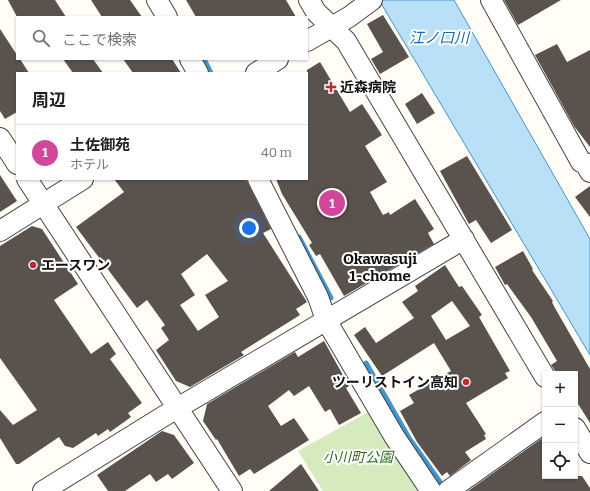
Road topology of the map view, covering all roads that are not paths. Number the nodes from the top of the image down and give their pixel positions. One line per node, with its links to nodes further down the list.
1 (157, 0): 5 (street)
2 (309, 0): 6 (street)
3 (372, 0): 6 (street)
4 (491, 0): 14 (street)
5 (166, 16)
6 (330, 27): 7 (street); 20 (street)
7 (308, 40)
8 (191, 60): 10 (street)
9 (276, 60): 11 (street)
10 (197, 72)
11 (258, 72)
12 (0, 138): 13 (street)
13 (16, 162)
14 (588, 164)
15 (28, 180): 18 (street)
16 (81, 180): 18 (street)
17 (259, 180): 21 (street)
18 (43, 204): 19 (street); 23 (street)
19 (0, 232)
20 (464, 239): 21 (street); 22 (street)
21 (326, 320): 23 (street); 30 (street)
22 (542, 373)
23 (178, 408): 28 (street); 29 (street)
24 (542, 424): 27 (street)
25 (578, 433): 26 (street)
26 (590, 453)
27 (450, 490)
28 (43, 491)
29 (232, 491)
30 (431, 491)

